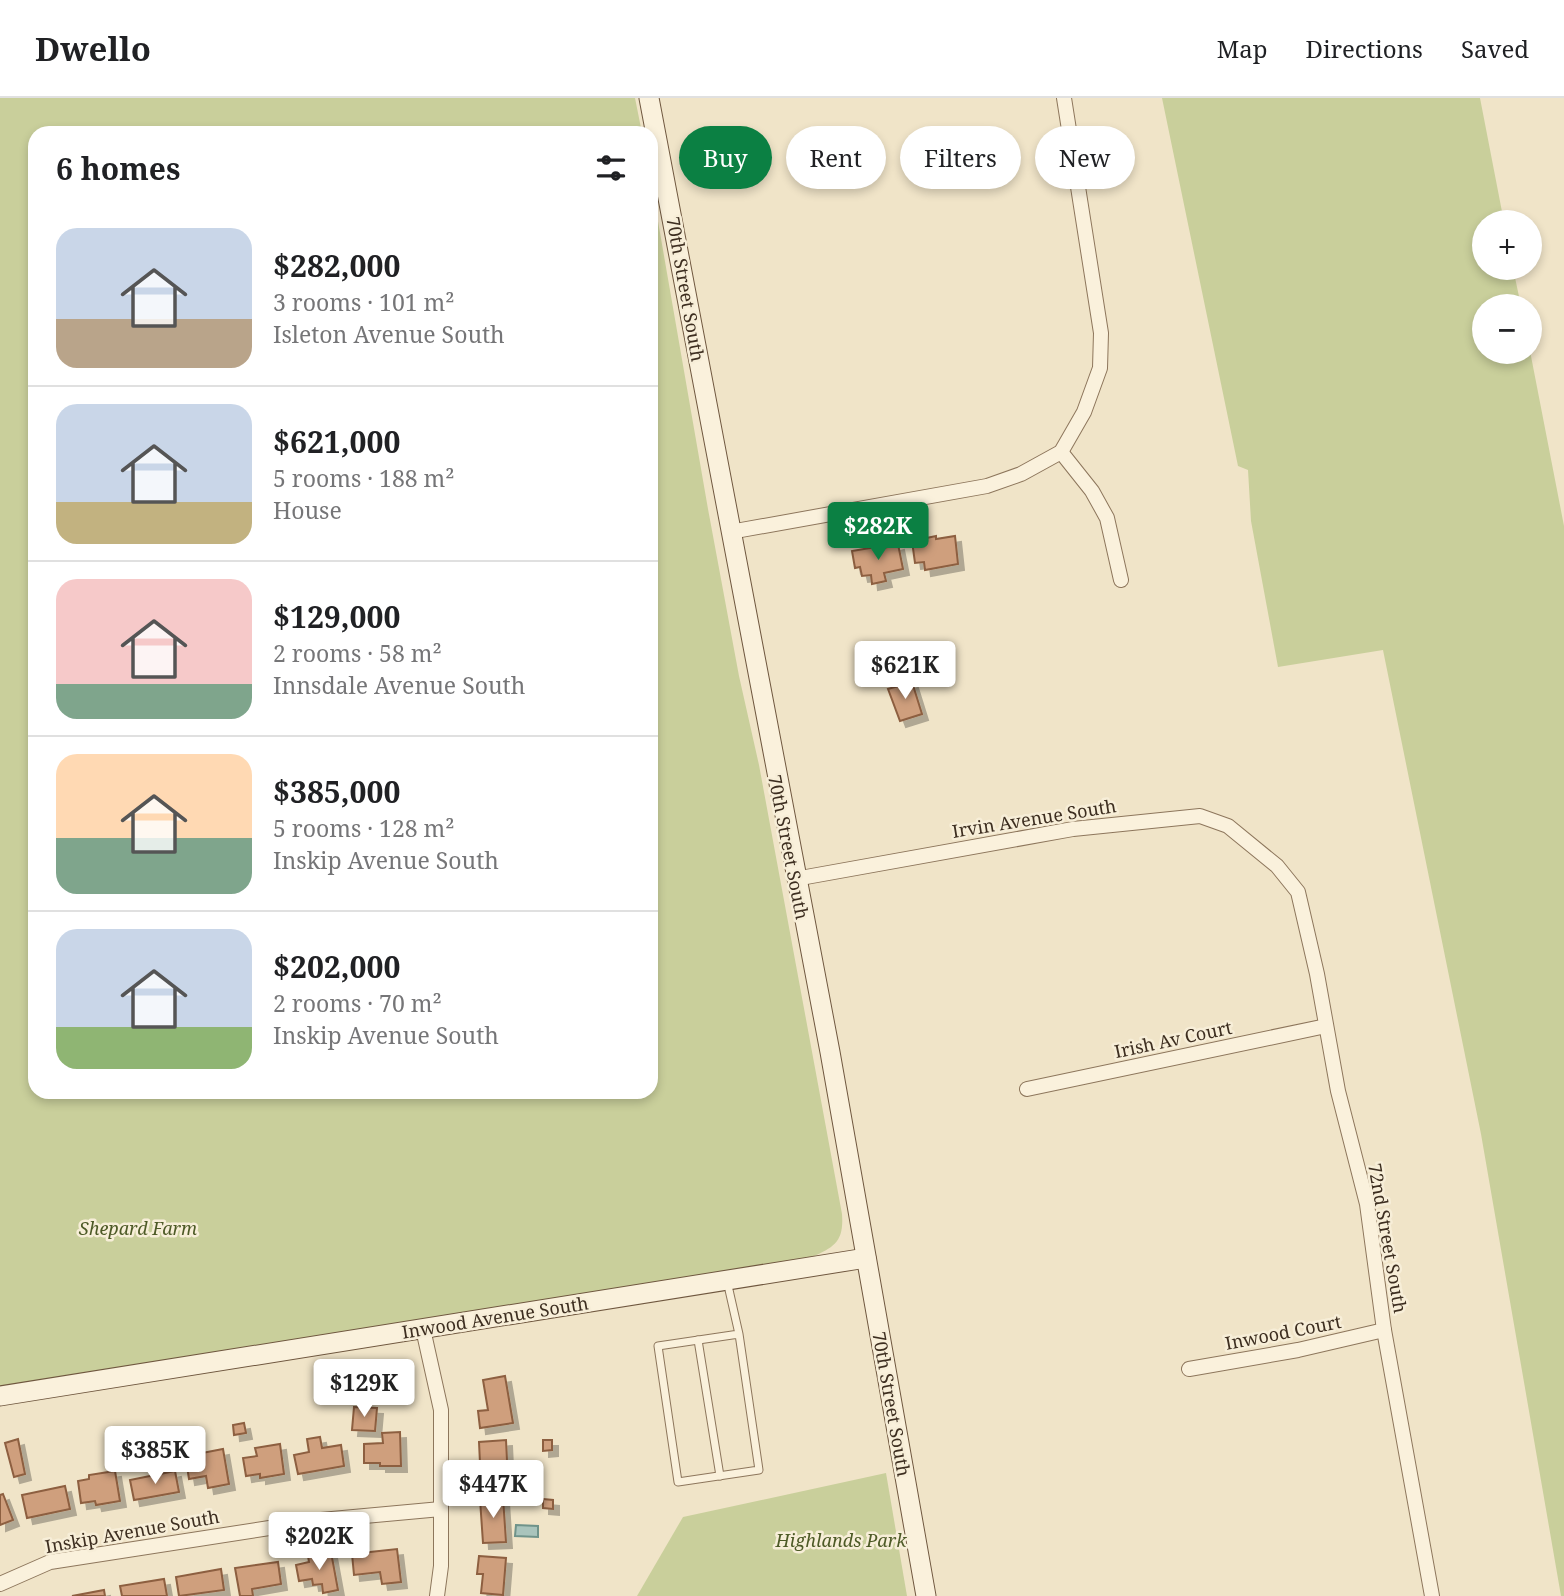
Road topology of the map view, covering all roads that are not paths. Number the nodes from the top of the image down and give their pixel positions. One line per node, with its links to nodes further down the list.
1 (649, 98): 3 (main road, 70th Street South)
2 (1064, 98): 5 (street)
3 (654, 126)
4 (658, 146): 6 (main road, 70th Street South)
5 (1061, 452): 6 (street); 7 (street)
6 (730, 532): 9 (main road, 70th Street South)
7 (1121, 580)
8 (1268, 859): 9 (street, Irvin Avenue South); 10 (street, 72nd Street South)
9 (795, 879): 12 (main road, 70th Street South)
10 (1326, 1026): 11 (street, Irish Av Court); 15 (street, 72nd Street South)
11 (1027, 1089)
12 (866, 1258): 13 (main road, Inwood Avenue South); 24 (main road, 70th Street South)
13 (727, 1280): 14 (main road, Inwood Avenue South); 16 (lane)
14 (423, 1329): 19 (main road, Inwood Avenue South); 21 (street)
15 (1384, 1330): 18 (street, Inwood Court); 25 (street, 72nd Street South)
16 (739, 1334): 17 (lane); 20 (lane)
17 (698, 1340): 20 (lane); 20 (lane)
18 (1188, 1369)
19 (0, 1396)
20 (720, 1476)
21 (441, 1509): 22 (street, Inskip Avenue South); 23 (street)
22 (0, 1584)
23 (437, 1596)
24 (926, 1596)
25 (1432, 1596)

